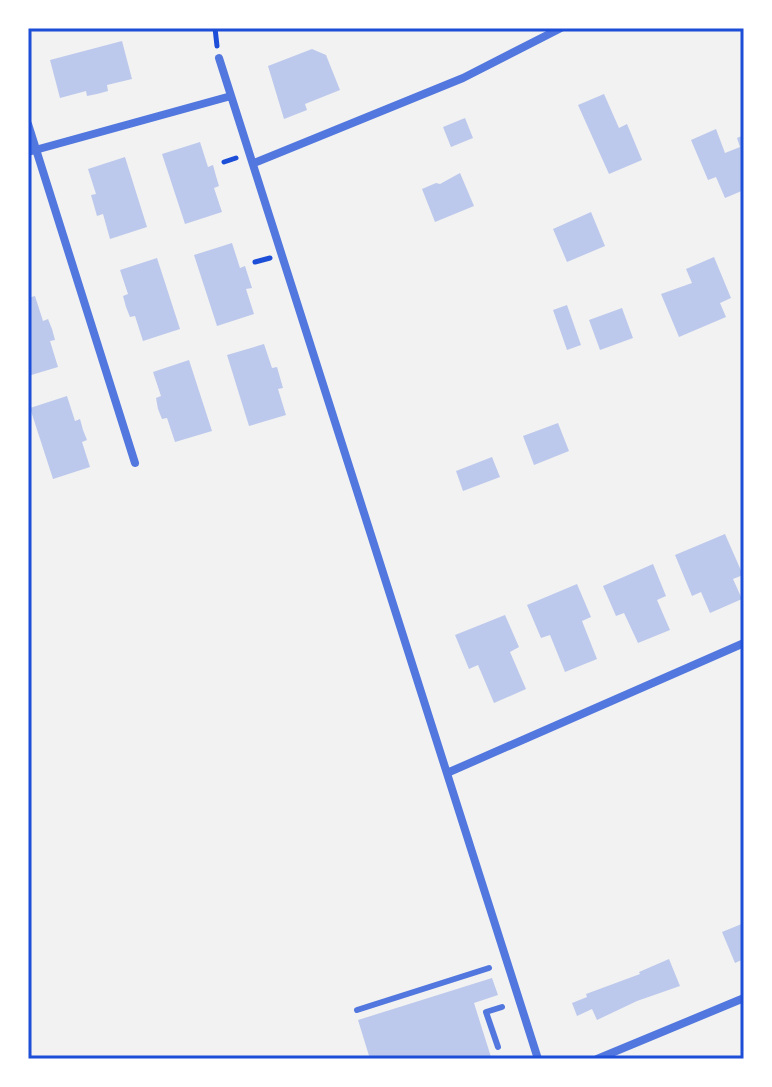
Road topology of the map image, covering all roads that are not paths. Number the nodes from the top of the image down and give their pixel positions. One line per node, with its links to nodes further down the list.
1 (561, 28): 6 (street)
2 (219, 58): 3 (street)
3 (231, 96): 5 (street); 6 (street)
4 (28, 124): 5 (street)
5 (32, 151): 7 (street)
6 (254, 163): 9 (street)
7 (135, 463)
8 (744, 643): 9 (street)
9 (447, 773): 15 (street)
10 (489, 968): 13 (lane)
11 (744, 998): 16 (street)
12 (502, 1007): 14 (lane)
13 (357, 1010)
14 (498, 1047)
15 (538, 1059)
16 (597, 1059)

